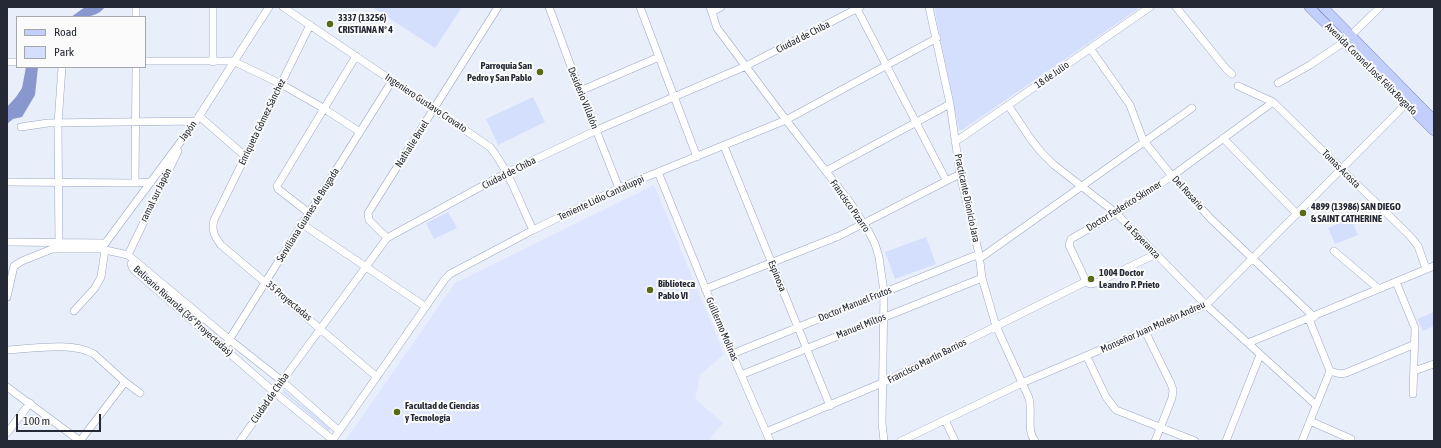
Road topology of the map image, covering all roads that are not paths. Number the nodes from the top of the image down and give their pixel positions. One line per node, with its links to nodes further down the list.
1 (214, 7): 25 (street)
2 (269, 7): 24 (street, Japón)
3 (283, 7): 16 (street, Ingeniero Gustavo Crovato)
4 (498, 7): 43 (street, Nathalie Bruel)
5 (549, 7): 35 (street, Desiderio Villalón)
6 (640, 7): 22 (street)
7 (721, 7): 15 (street)
8 (929, 7): 18 (street, Practicante Dionicio Jara)
9 (1150, 7): 20 (street, 18 de Julio)
10 (1176, 7): 30 (street)
11 (1309, 7): 19 (main road, Avenida Coronel José Félix Bogado)
12 (1323, 7): 17 (main road, Avenida Coronel José Félix Bogado)
13 (1380, 7): 17 (street)
14 (858, 8): 26 (street, Ciudad de Chiba); 27 (street)
15 (711, 9): 26 (street, Francisco Pizarro)
16 (310, 25): 21 (street, Ingeniero Gustavo Crovato); 32 (street, Enriqueta Gómez Sánchez)
17 (1352, 36): 19 (street); 37 (main road, Avenida Coronel José Félix Bogado)
18 (937, 38): 27 (street, Teniente Lidio Cantaluppi); 39 (street, Practicante Dionicio Jara)
19 (1344, 42): 33 (street); 37 (main road, Avenida Coronel José Félix Bogado)
20 (1090, 48): 40 (street, 18 de Julio); 57 (street, Del Rosario)
21 (356, 56): 31 (street, Ingeniero Gustavo Crovato); 41 (street)
22 (659, 57): 35 (street); 36 (street)
23 (146, 61): 25 (street)
24 (233, 61): 25 (street); 32 (street); 44 (street, Japón)
25 (213, 62)
26 (746, 66): 36 (street, Ciudad de Chiba); 45 (street, Francisco Pizarro)
27 (886, 66): 45 (street, Teniente Lidio Cantaluppi); 49 (street)
28 (62, 68): 47 (street)
29 (136, 68): 48 (street)
30 (1232, 74)
31 (392, 81): 43 (street, Ingeniero Gustavo Crovato); 53 (street, Serviliana Guanes de Brugada)
32 (280, 84): 41 (street); 59 (street, Enriqueta Gómez Sánchez)
33 (1278, 84)
34 (1238, 86): 38 (street, Tomas Acosta)
35 (580, 91): 51 (street, Desiderio Villalón)
36 (674, 98): 51 (street, Ciudad de Chiba); 60 (street)
37 (1409, 101): 46 (main road, Avenida Coronel José Félix Bogado); 52 (main road, Avenida Coronel José Félix Bogado); 61 (street, Monseñor Juan Moleón Andreu)
38 (1273, 102): 55 (street, Doctor Federico Skinner); 61 (street, Tomas Acosta)
39 (950, 104): 49 (street); 56 (street, Practicante Dionicio Jara)
40 (1008, 106): 56 (street, 18 de Julio); 73 (street, La Esperanza)
41 (323, 108): 53 (street); 74 (street)
42 (1192, 108): 57 (street, Doctor Manuel Frutos)
43 (434, 109): 64 (street, Ingeniero Gustavo Crovato); 81 (street, Nathalie Bruel)
44 (198, 118): 48 (street); 54 (street, Japón); 59 (street)
45 (786, 120): 58 (street, Teniente Lidio Cantaluppi); 62 (street, Francisco Pizarro)
46 (1434, 120)
47 (58, 122): 48 (street); 50 (street); 69 (street)
48 (136, 122): 71 (street)
49 (916, 123): 62 (street); 67 (street)
50 (21, 127)
51 (597, 130): 64 (street, Ciudad de Chiba); 72 (street, Desiderio Villalón)
52 (1434, 131)
53 (360, 132): 74 (street, Serviliana Guanes de Brugada)
54 (185, 136): 70 (street, Japón); 87 (street, ramal sur Japón)
55 (1223, 138): 66 (street, Doctor Federico Skinner); 76 (street)
56 (955, 142): 65 (street, Practicante Dionicio Jara)
57 (1146, 143): 66 (street, Del Rosario); 73 (street, Doctor Manuel Frutos)
58 (724, 146): 60 (street, Teniente Lidio Cantaluppi); 90 (street, Espinosa)
59 (245, 156): 77 (street, Enriqueta Gómez Sánchez)
60 (697, 157): 63 (street, Teniente Lidio Cantaluppi)
61 (1342, 169): 76 (street, Monseñor Juan Moleón Andreu); 93 (street, Tomas Acosta)
62 (826, 171): 79 (street, Francisco Pizarro)
63 (658, 172): 72 (street, Teniente Lidio Cantaluppi); 98 (street, Guillermo Molinas)
64 (506, 173): 80 (street, Ingeniero Gustavo Crovato); 81 (street, Ciudad de Chiba)
65 (960, 174): 67 (street); 88 (street, Practicante Dionicio Jara)
66 (1172, 176): 75 (street, Doctor Federico Skinner); 89 (street, Del Rosario)
67 (946, 180): 79 (street)
68 (7, 182): 69 (street)
69 (59, 182): 71 (street); 83 (street)
70 (151, 182): 71 (street); 84 (street, Japón)
71 (136, 183)
72 (619, 188): 80 (street, Teniente Lidio Cantaluppi)
73 (1083, 188): 75 (street, La Esperanza); 88 (street, Doctor Manuel Frutos)
74 (309, 213): 78 (street, Serviliana Guanes de Brugada)
75 (1116, 213): 86 (street, La Esperanza); 96 (street, Doctor Federico Skinner)
76 (1297, 214): 89 (street, Monseñor Juan Moleón Andreu)
77 (214, 220): 95 (street, 35 Proyectadas)
78 (302, 224): 91 (street); 95 (street, Serviliana Guanes de Brugada)
79 (864, 224): 90 (street); 100 (street, Francisco Pizarro)
80 (533, 230): 103 (street, Teniente Lidio Cantaluppi)
81 (387, 238): 91 (street, Ciudad de Chiba)
82 (7, 242): 83 (street)
83 (57, 247): 84 (street); 101 (street)
84 (104, 248): 87 (street); 104 (street, Japón)
85 (1334, 251): 99 (street)
86 (1156, 254): 96 (street, Francisco Martín Barrios); 102 (street, La Esperanza)
87 (130, 258): 111 (street, Belisario Rivarola (36ª Proyectadas)); 114 (street, Belisario Rivarola (36ª Proyectadas))
88 (980, 259): 94 (street, Practicante Dionicio Jara); 100 (street, Doctor Manuel Frutos)
89 (1253, 259): 102 (street, Monseñor Juan Moleón Andreu); 106 (street, Del Rosario)
90 (771, 263): 98 (street); 108 (street, Espinosa)
91 (366, 266): 103 (street); 109 (street, Ciudad de Chiba)
92 (1434, 266): 93 (street)
93 (1426, 269): 97 (street)
94 (982, 278): 105 (street, Manuel Miltos); 107 (street, Practicante Dionicio Jara)
95 (266, 282): 109 (street, 35 Proyectadas); 111 (street, Serviliana Guanes de Brugada)
96 (1085, 282): 107 (street, Francisco Martín Barrios)
97 (1396, 282): 99 (street); 113 (street)
98 (705, 289): 117 (street, Guillermo Molinas)
99 (1379, 289): 106 (street)
100 (884, 292): 105 (street, Francisco Pizarro); 108 (street, Doctor Manuel Frutos)
101 (7, 297)
102 (1206, 305): 110 (street, Monseñor Juan Moleón Andreu); 112 (street, La Esperanza)
103 (426, 306): 124 (street, Teniente Lidio Cantaluppi)
104 (74, 311)
105 (883, 318): 115 (street, Manuel Miltos); 127 (street, Francisco Pizarro)
106 (1311, 318): 112 (street); 121 (street, Del Rosario)
107 (996, 326): 127 (street, Francisco Martín Barrios); 128 (street, Practicante Dionicio Jara)
108 (798, 327): 115 (street, Espinosa); 117 (street, Doctor Manuel Frutos)
109 (320, 328): 124 (street, 35 Proyectadas); 125 (street, Ciudad de Chiba)
110 (1145, 331): 119 (street, Monseñor Juan Moleón Andreu); 138 (street)
111 (230, 340): 114 (street, Serviliana Guanes de Brugada); 125 (street, Belisario Rivarola (36ª Proyectadas))
112 (1248, 343): 118 (street, La Esperanza)
113 (1415, 344): 121 (street); 122 (street)
114 (224, 348): 130 (street, Belisario Rivarola (36ª Proyectadas))
115 (807, 348): 123 (street, Manuel Miltos); 135 (street, Espinosa)
116 (7, 350): 126 (street)
117 (732, 354): 123 (street, Guillermo Molinas)
118 (1260, 354): 134 (street, La Esperanza); 153 (street)
119 (1087, 356): 128 (street, Monseñor Juan Moleón Andreu); 138 (street)
120 (1434, 364): 122 (street)
121 (1330, 371): 134 (street)
122 (1414, 371): 132 (street)
123 (741, 375): 140 (street, Guillermo Molinas)
124 (377, 377): 139 (street, Teniente Lidio Cantaluppi)
125 (282, 381): 130 (street, Ciudad de Chiba); 139 (street, Belisario Rivarola (36ª Proyectadas))
126 (125, 382): 131 (street); 143 (street)
127 (882, 383): 135 (street, Francisco Martín Barrios); 147 (street, Francisco Pizarro)
128 (1022, 383): 136 (street, Monseñor Juan Moleón Andreu); 150 (street, Practicante Dionicio Jara)
129 (7, 387): 133 (street)
130 (274, 392): 144 (street, Ciudad de Chiba); 145 (street, Belisario Rivarola (36ª Proyectadas))
131 (140, 393)
132 (1413, 394)
133 (30, 403): 141 (street); 143 (street)
134 (1316, 405): 137 (street)
135 (830, 406): 140 (street, Francisco Martín Barrios)
136 (945, 420): 148 (street, Monseñor Juan Moleón Andreu); 149 (street)
137 (1310, 421): 142 (street); 154 (street)
138 (1160, 427): 151 (street); 152 (street)
139 (339, 431): 145 (street, Teniente Lidio Cantaluppi)
140 (766, 432): 146 (street, Guillermo Molinas)
141 (7, 433)
142 (1351, 439)
143 (80, 441)
144 (240, 441)
145 (332, 441)
146 (770, 441)
147 (884, 441)
148 (901, 441)
149 (955, 441)
150 (1035, 441)
151 (1155, 441)
152 (1195, 441)
153 (1226, 441)
154 (1302, 441)

